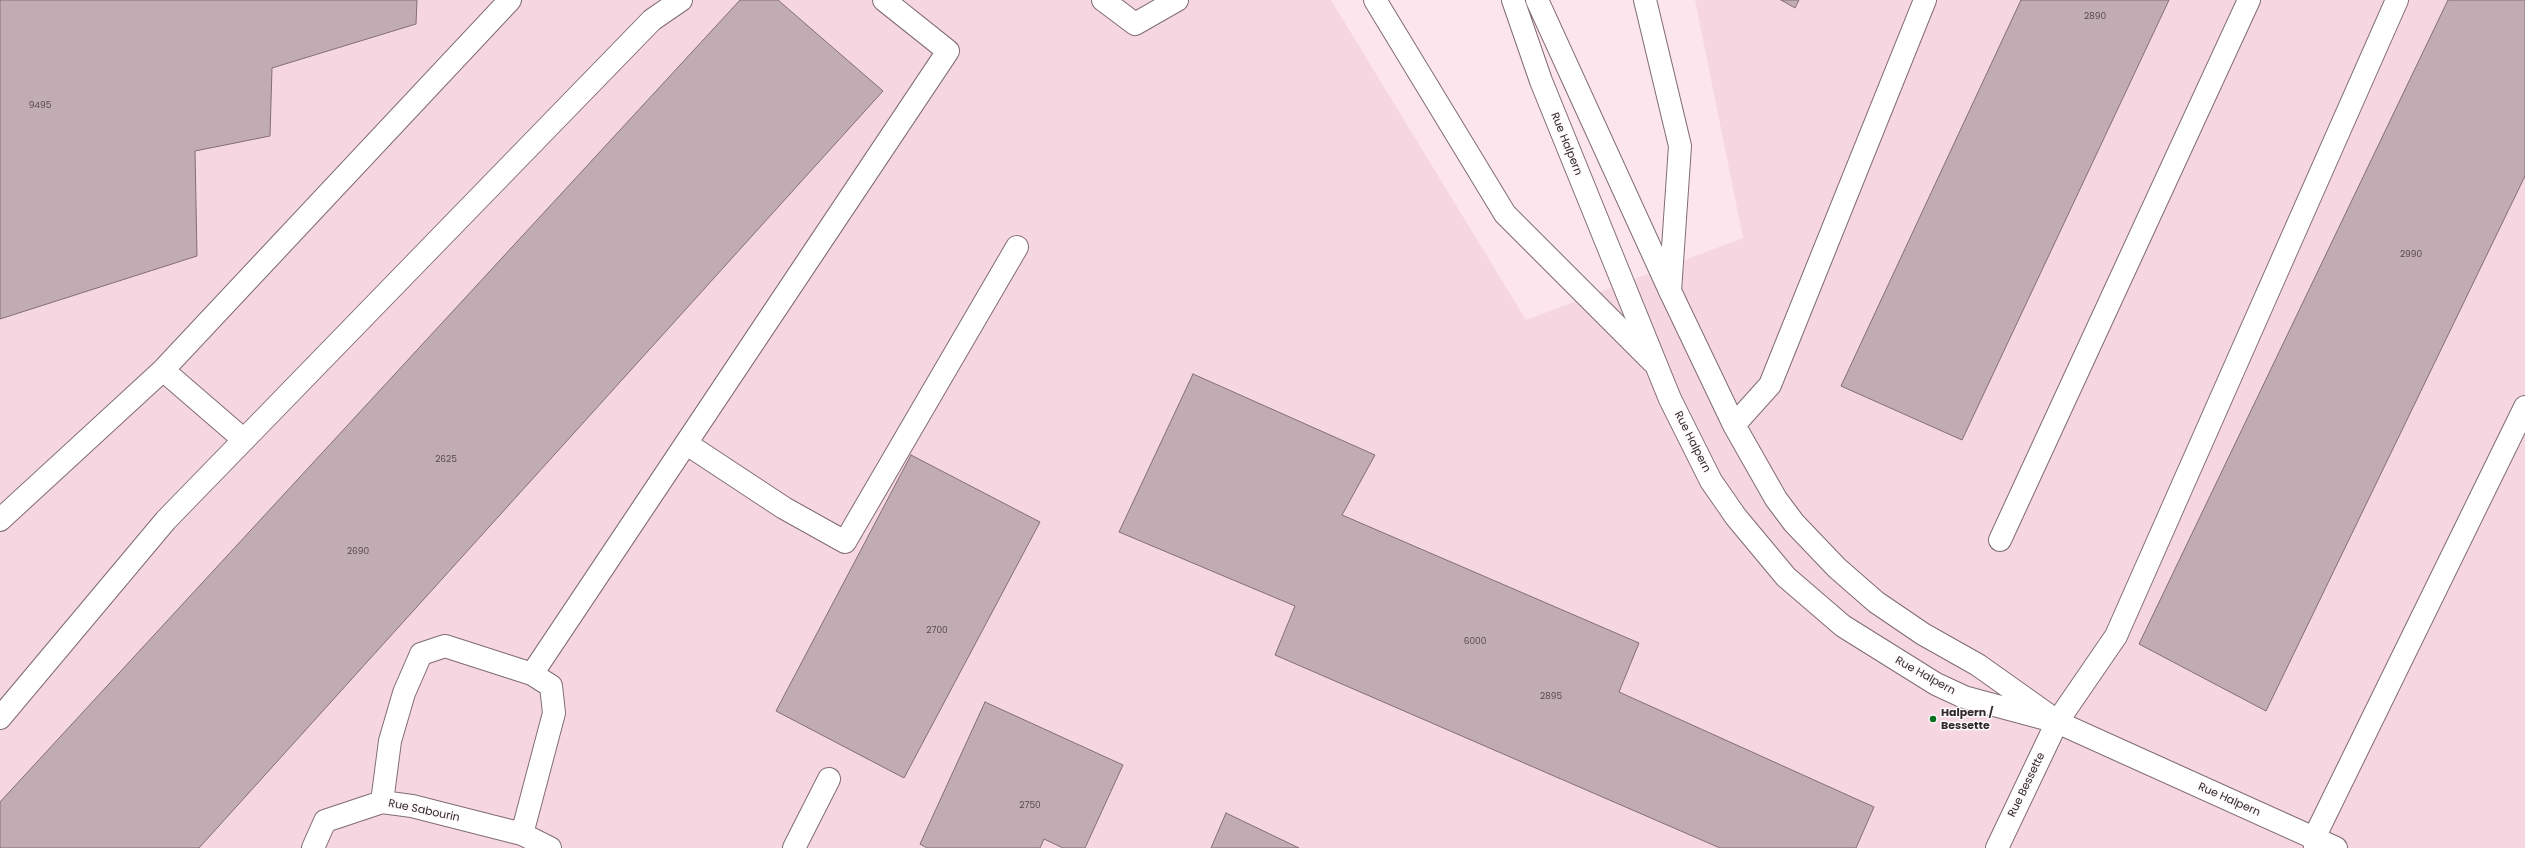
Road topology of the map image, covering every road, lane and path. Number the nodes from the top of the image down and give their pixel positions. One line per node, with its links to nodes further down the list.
1 (510, 0): 16 (street)
2 (681, 0): 19 (street)
3 (884, 0): 20 (street)
4 (1103, 0): 5 (street)
5 (1177, 0)
6 (1375, 0): 15 (street)
7 (1513, 0): 15 (street, Rue Halpern)
8 (1537, 0): 14 (street, Rue Halpern)
9 (1646, 0): 14 (street)
10 (1925, 0): 18 (street)
11 (2249, 0): 22 (street)
12 (2397, 0): 25 (street, Rue Bessette)
13 (1017, 247): 20 (street)
14 (1670, 291): 18 (street, Rue Halpern)
15 (1652, 361): 25 (street, Rue Halpern)
16 (163, 370): 19 (street); 21 (street)
17 (2525, 407): 29 (street)
18 (1734, 425): 25 (street, Rue Halpern)
19 (244, 440): 24 (street)
20 (687, 444): 23 (street)
21 (0, 520)
22 (2000, 540)
23 (532, 674): 27 (street); 28 (street)
24 (0, 718)
25 (2057, 722): 29 (street, Rue Halpern); 33 (street, Rue Bessette)
26 (829, 779): 32 (street)
27 (382, 802): 28 (street, Rue Sabourin); 30 (street, Rue Sabourin)
28 (522, 834): 31 (street, Rue Sabourin)
29 (2315, 843): 34 (street, Rue Halpern)
30 (313, 848)
31 (550, 848)
32 (794, 848)
33 (1997, 848)
34 (2336, 848)

